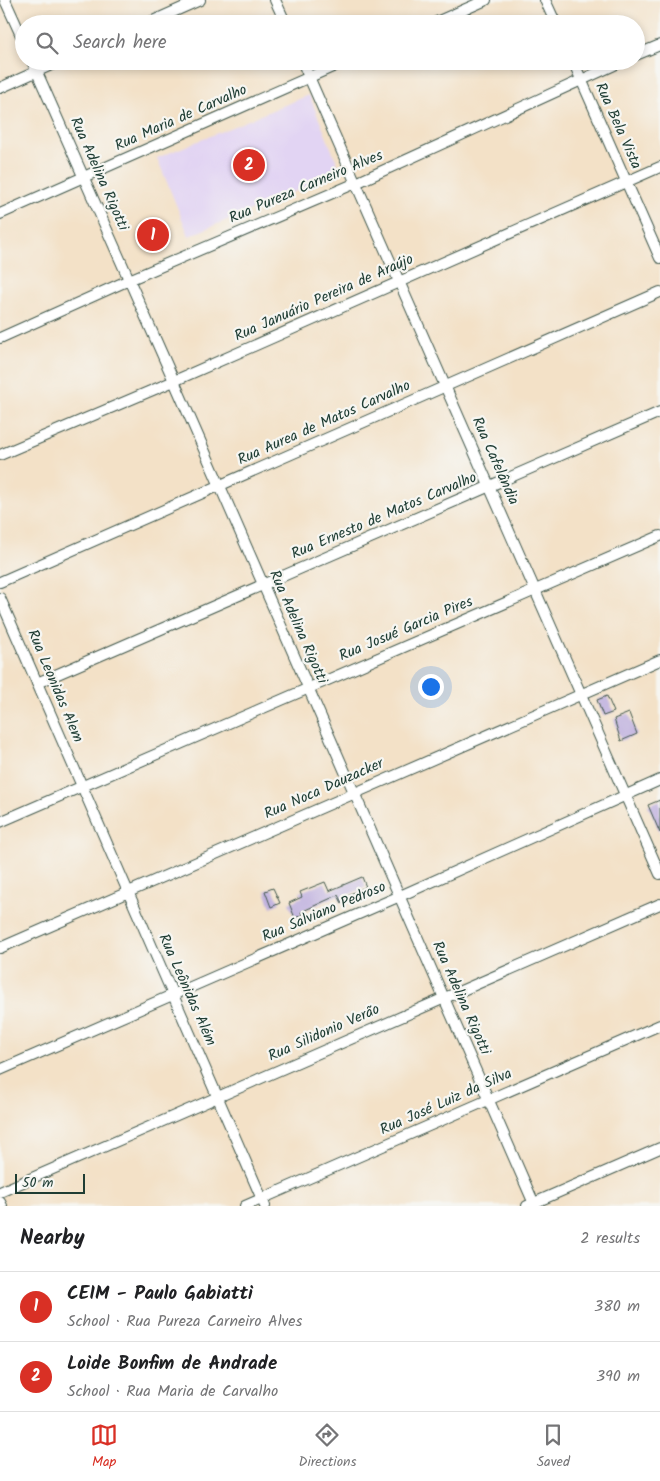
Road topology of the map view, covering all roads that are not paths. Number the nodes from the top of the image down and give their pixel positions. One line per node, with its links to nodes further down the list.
1 (5, 0): 10 (street)
2 (200, 0): 6 (street)
3 (275, 0): 7 (street)
4 (486, 0): 8 (street)
5 (545, 0): 9 (street)
6 (166, 15)
7 (282, 15)
8 (452, 15)
9 (552, 15)
10 (15, 22)
11 (660, 45): 12 (street)
12 (645, 51)
13 (41, 70): 18 (street)
14 (306, 70): 19 (street, Rua Cafelândia)
15 (326, 70): 19 (street, Rua Maria de Carvalho)
16 (577, 70): 20 (street, Rua Bela Vista)
17 (603, 70): 20 (street, Rua Pureza Carneiro Alves)
18 (37, 72): 21 (street); 23 (street, Rua Adelina Rigotti)
19 (309, 78): 23 (street, Rua Maria de Carvalho); 25 (street, Rua Cafelândia)
20 (581, 80): 24 (street, Rua Bela Vista); 25 (street, Rua Pureza Carneiro Alves)
21 (0, 88)
22 (660, 167): 24 (street, Rua Januário Pereira de Araújo)
23 (84, 177): 26 (street, Rua Maria de Carvalho); 28 (street, Rua Adelina Rigotti)
24 (626, 182): 27 (street, Rua Bela Vista); 29 (street, Rua Januário Pereira de Araújo)
25 (356, 183): 28 (street, Rua Pureza Carneiro Alves); 29 (street, Rua Cafelândia)
26 (0, 214)
27 (660, 258)
28 (129, 280): 31 (street, Rua Pureza Carneiro Alves); 32 (street, Rua Adelina Rigotti)
29 (399, 281): 32 (street, Rua Januário Pereira de Araújo); 33 (street, Rua Cafelândia)
30 (660, 292): 33 (street, Rua Aurea de Matos Carvalho)
31 (0, 338)
32 (174, 381): 35 (street, Rua Januário Pereira de Araújo); 36 (street, Rua Adelina Rigotti)
33 (445, 386): 36 (street, Rua Aurea de Matos Carvalho); 37 (street, Rua Cafelândia)
34 (660, 412): 37 (street, Rua Ernesto de Matos Carvalho)
35 (0, 455)
36 (220, 485): 39 (street, Rua Aurea de Matos Carvalho); 40 (street, Rua Adelina Rigotti)
37 (489, 486): 40 (street, Rua Ernesto de Matos Carvalho); 41 (street, Rua Cafelândia)
38 (660, 536): 41 (street, Rua Josué Garcia Pires)
39 (0, 582)
40 (263, 584): 44 (street, Rua Ernesto de Matos Carvalho); 45 (street, Rua Adelina Rigotti)
41 (535, 590): 45 (street, Rua Josué Garcia Pires); 46 (street, Rua Cafelândia)
42 (0, 598): 44 (street, Rua Leonidas Alem)
43 (660, 660): 46 (street, Rua Noca Dauzacker)
44 (37, 683): 48 (street, Rua Leonidas Alem)
45 (308, 688): 48 (street, Rua Josué Garcia Pires); 49 (street, Rua Adelina Rigotti)
46 (581, 693): 49 (street, Rua Noca Dauzacker); 50 (street, Rua Cafelândia)
47 (660, 780): 50 (street, Rua Salviano Pedroso)
48 (82, 786): 51 (street, Rua Josué Garcia Pires); 53 (street, Rua Leônidas Além)
49 (354, 792): 53 (street, Rua Noca Dauzacker); 54 (street, Rua Adelina Rigotti)
50 (626, 795): 52 (street, Rua Cafelândia); 54 (street, Rua Salviano Pedroso)
51 (0, 822)
52 (660, 874)
53 (127, 891): 56 (street, Rua Noca Dauzacker); 57 (street, Rua Leônidas Além)
54 (400, 896): 57 (street, Rua Salviano Pedroso); 58 (street, Rua Adelina Rigotti)
55 (660, 904): 58 (street, Rua Silidonio Verão)
56 (0, 948)
57 (172, 994): 60 (street, Rua Salviano Pedroso); 61 (street, Rua Leônidas Além)
58 (444, 997): 61 (street, Rua Silidonio Verão); 62 (street, Rua Adelina Rigotti)
59 (660, 1025): 62 (street, Rua José Luiz da Silva)
60 (0, 1070)
61 (217, 1096): 64 (street, Rua Silidonio Verão); 66 (street, Rua Leônidas Além)
62 (489, 1100): 66 (street, Rua José Luiz da Silva); 67 (street, Rua Adelina Rigotti)
63 (660, 1148): 67 (street)
64 (0, 1192)
65 (0, 1202): 68 (street)
66 (263, 1202): 69 (street, Rua José Luiz da Silva)
67 (532, 1205)
68 (2, 1206)
69 (245, 1206)

